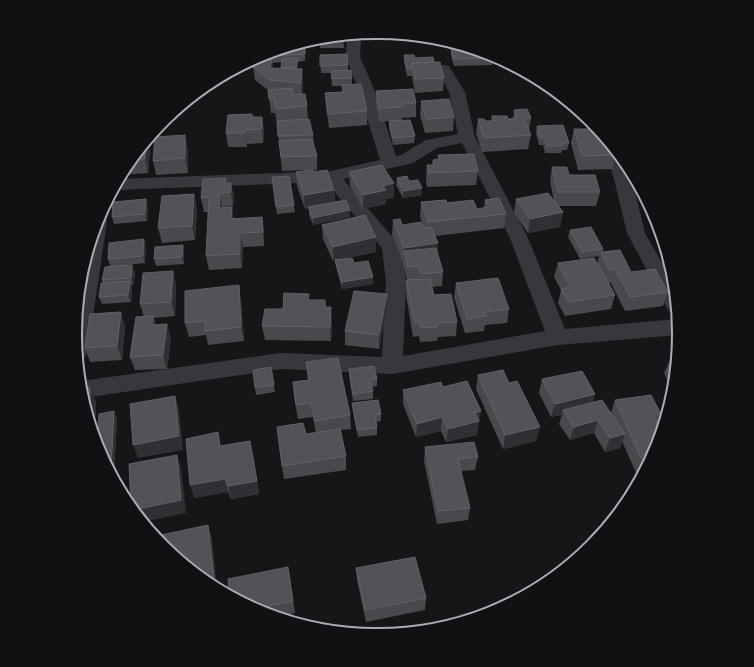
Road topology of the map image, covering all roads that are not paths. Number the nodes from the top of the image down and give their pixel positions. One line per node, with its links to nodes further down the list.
1 (354, 40): 4 (street)
2 (444, 69): 3 (street)
3 (467, 137): 4 (street); 12 (street)
4 (388, 162): 6 (street)
5 (618, 163): 9 (street)
6 (331, 176): 7 (street); 13 (street)
7 (123, 185)
8 (91, 265): 10 (street)
9 (669, 294)
10 (83, 314)
11 (672, 328): 12 (street)
12 (558, 337): 13 (street)
13 (392, 366): 14 (street)
14 (88, 389)

